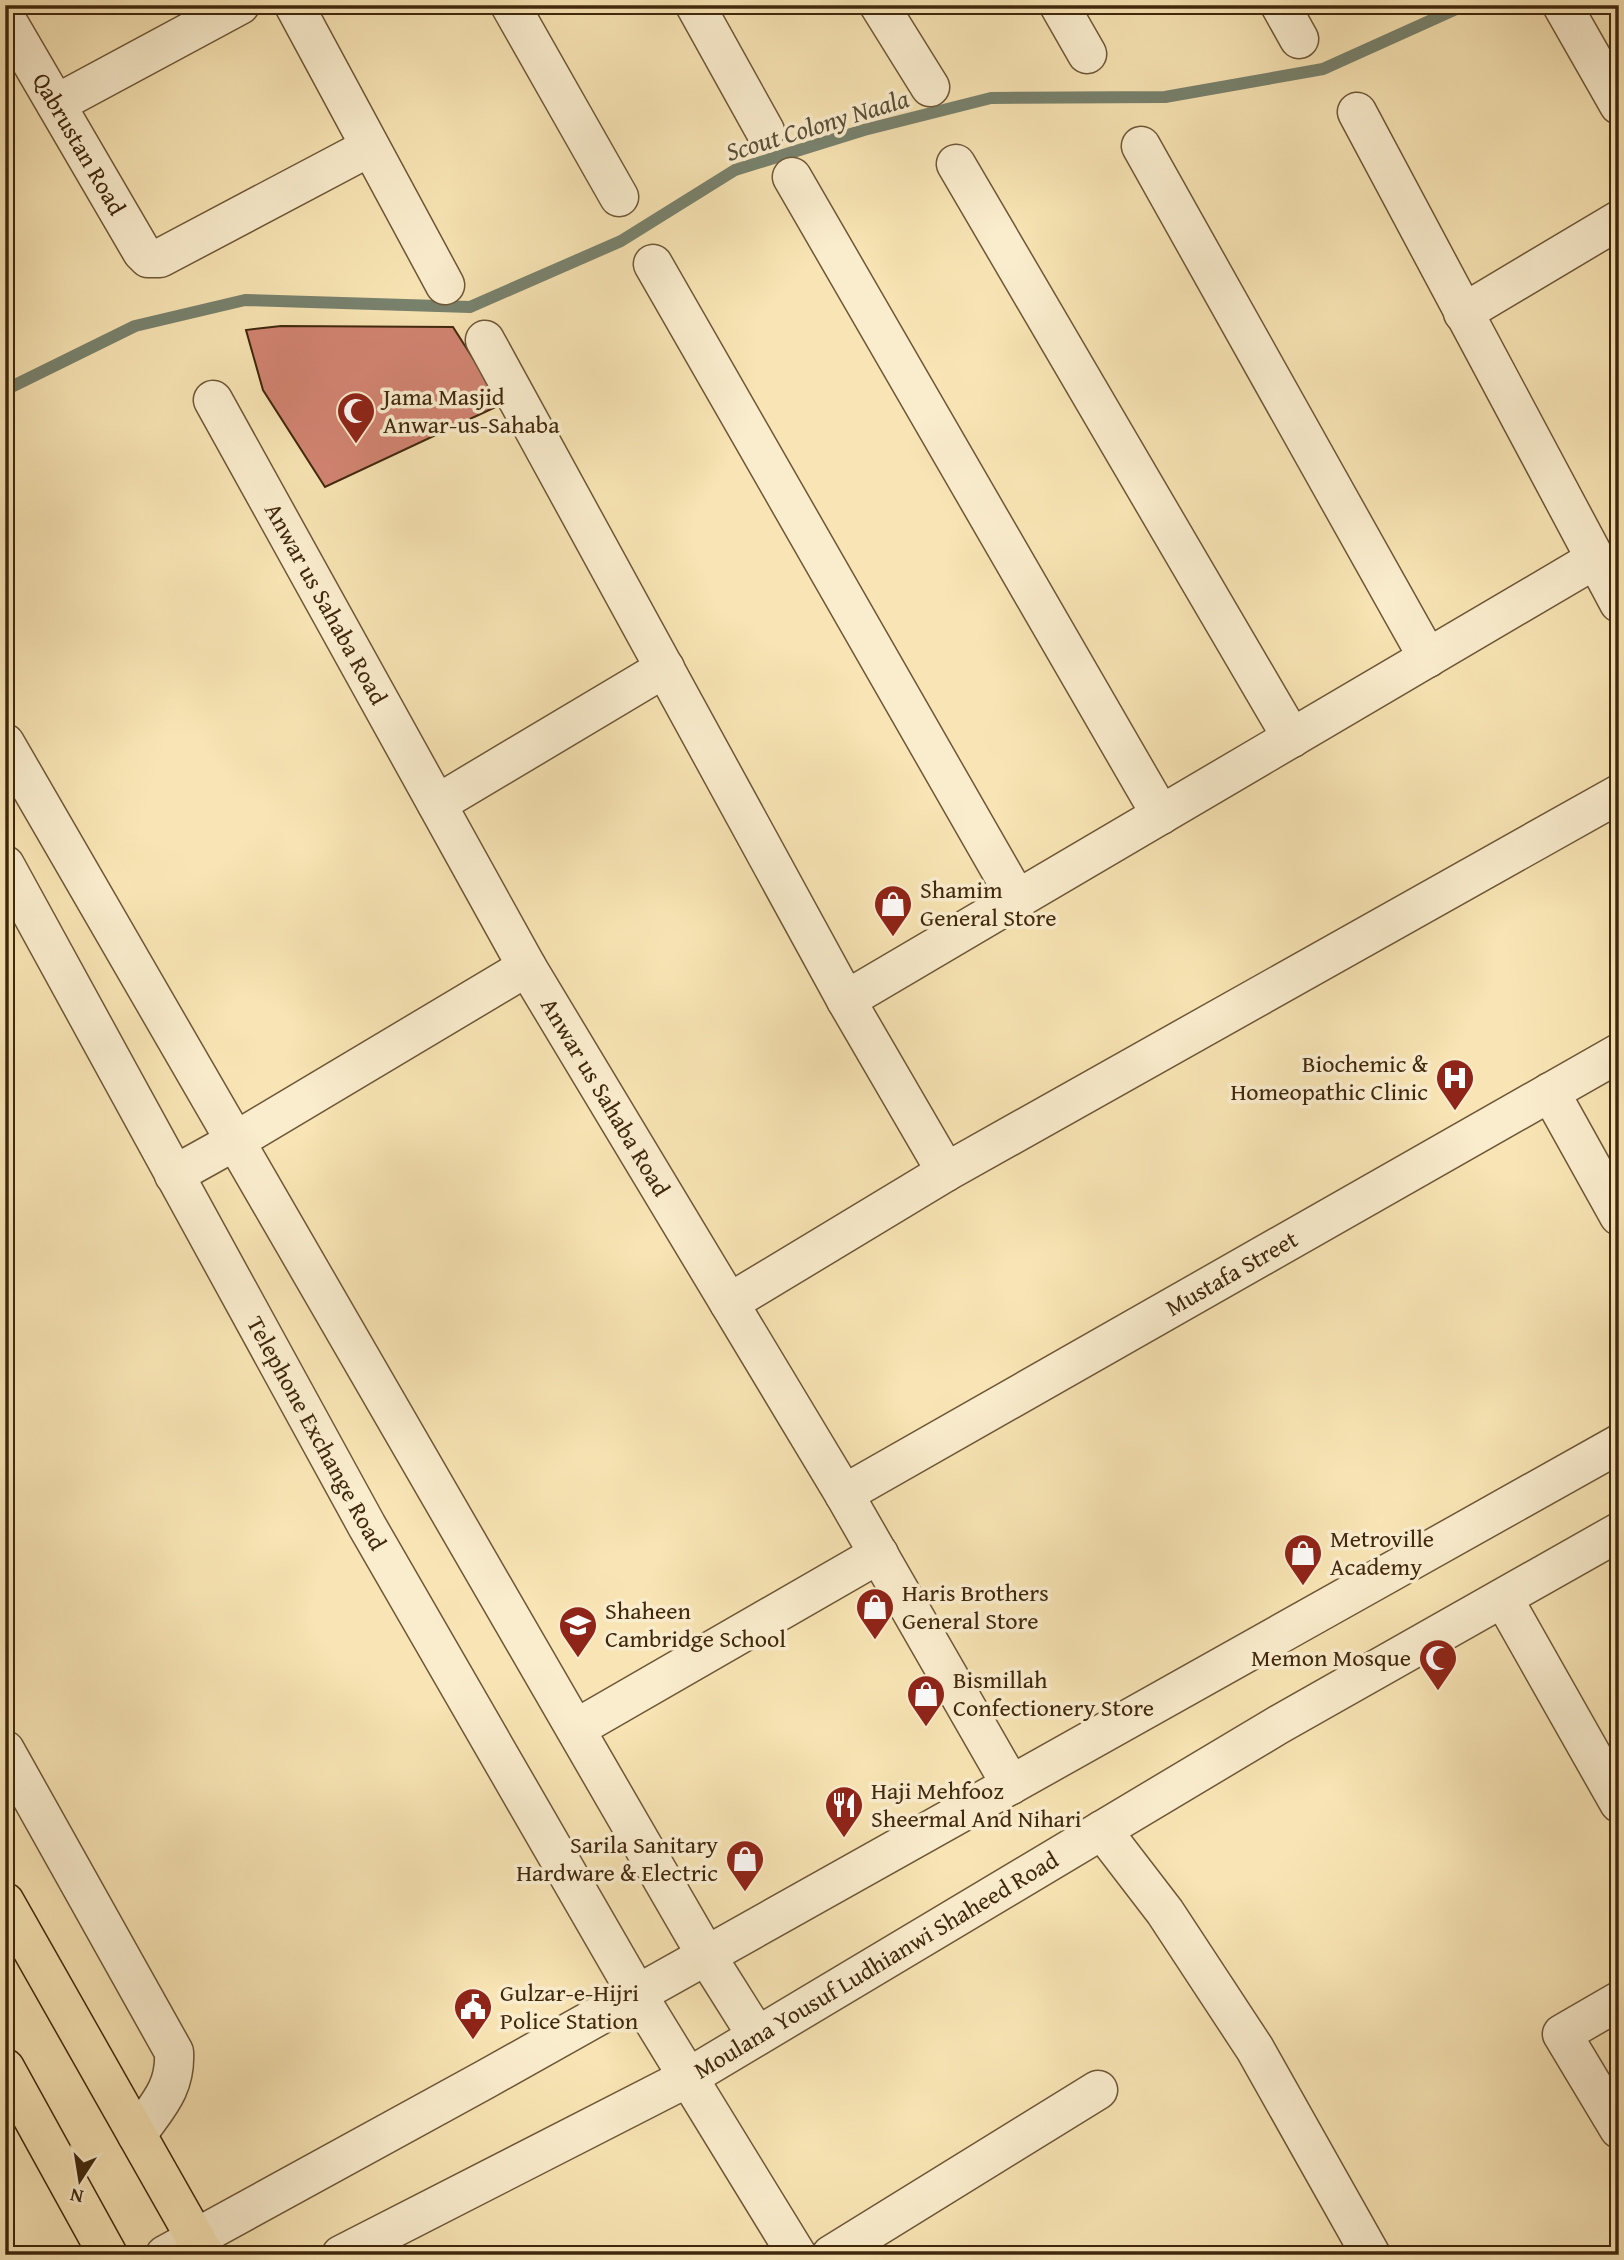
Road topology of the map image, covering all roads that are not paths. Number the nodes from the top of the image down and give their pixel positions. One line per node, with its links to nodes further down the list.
1 (240, 5): 13 (street)
2 (294, 5): 17 (street)
3 (510, 5): 21 (street)
4 (695, 5): 16 (street)
5 (878, 5): 12 (street)
6 (1059, 5): 11 (street)
7 (1280, 5): 10 (street)
8 (1574, 12): 14 (street)
9 (5, 17): 13 (street, Qabrustan Road)
10 (1299, 39)
11 (1087, 54)
12 (930, 87)
13 (56, 104): 17 (street, Qabrustan Road)
14 (1619, 106)
15 (1357, 112): 25 (street)
16 (765, 131)
17 (370, 146): 24 (street)
18 (1141, 146): 30 (street)
19 (956, 164): 32 (street)
20 (792, 177): 36 (street)
21 (619, 197)
22 (1619, 220): 25 (street)
23 (653, 264): 38 (street)
24 (445, 285)
25 (1463, 313): 28 (street)
26 (485, 340): 31 (street)
27 (213, 400): 35 (street, Anwar us Sahaba Road)
28 (1594, 561): 29 (street); 30 (street)
29 (1619, 604)
30 (1428, 658): 32 (street)
31 (665, 668): 35 (street); 40 (street)
32 (1292, 738): 36 (street)
33 (5, 743): 43 (street)
34 (1619, 794): 44 (street)
35 (437, 804): 39 (street, Anwar us Sahaba Road)
36 (1161, 815): 38 (street)
37 (5, 865): 45 (street, Telephone Exchange Road)
38 (1017, 899): 40 (street)
39 (527, 967): 43 (street); 47 (street, Anwar us Sahaba Road)
40 (846, 1000): 44 (street)
41 (1619, 1053): 42 (street, Mustafa Street)
42 (1550, 1092): 46 (street); 49 (street, Mustafa Street)
43 (237, 1140): 45 (street); 53 (street)
44 (946, 1172): 47 (street)
45 (174, 1175): 60 (street, Telephone Exchange Road)
46 (1619, 1216)
47 (729, 1303): 49 (street, Anwar us Sahaba Road)
48 (1619, 1444): 55 (street)
49 (844, 1494): 51 (street, Anwar us Sahaba Road)
50 (1619, 1532): 52 (street, Moulana Yousuf Ludhianwi Shaheed Road)
51 (879, 1554): 53 (street); 55 (street, Anwar us Sahaba Road)
52 (1503, 1598): 56 (street); 57 (street, Moulana Yousuf Ludhianwi Shaheed Road)
53 (577, 1728): 59 (street)
54 (5, 1750): 67 (street)
55 (1011, 1785): 59 (street)
56 (1619, 1803)
57 (1102, 1830): 62 (street, Moulana Yousuf Ludhianwi Shaheed Road); 73 (street)
58 (5, 1902): 67 (main road)
59 (706, 1955): 60 (street); 62 (street)
60 (637, 1994): 64 (street, Telephone Exchange Road); 68 (street)
61 (1619, 2001): 66 (street)
62 (757, 2036): 64 (street, Moulana Yousuf Ludhianwi Shaheed Road)
63 (5, 2068): 69 (main road)
64 (689, 2077): 70 (street, Moulana Yousuf Ludhianwi Shaheed Road); 71 (street, Telephone Exchange Road)
65 (1098, 2090): 72 (street)
66 (1619, 2129)
67 (137, 2135): 68 (main road)
68 (189, 2249)
69 (108, 2255)
70 (341, 2255)
71 (797, 2255)
72 (831, 2255)
73 (1371, 2255)

